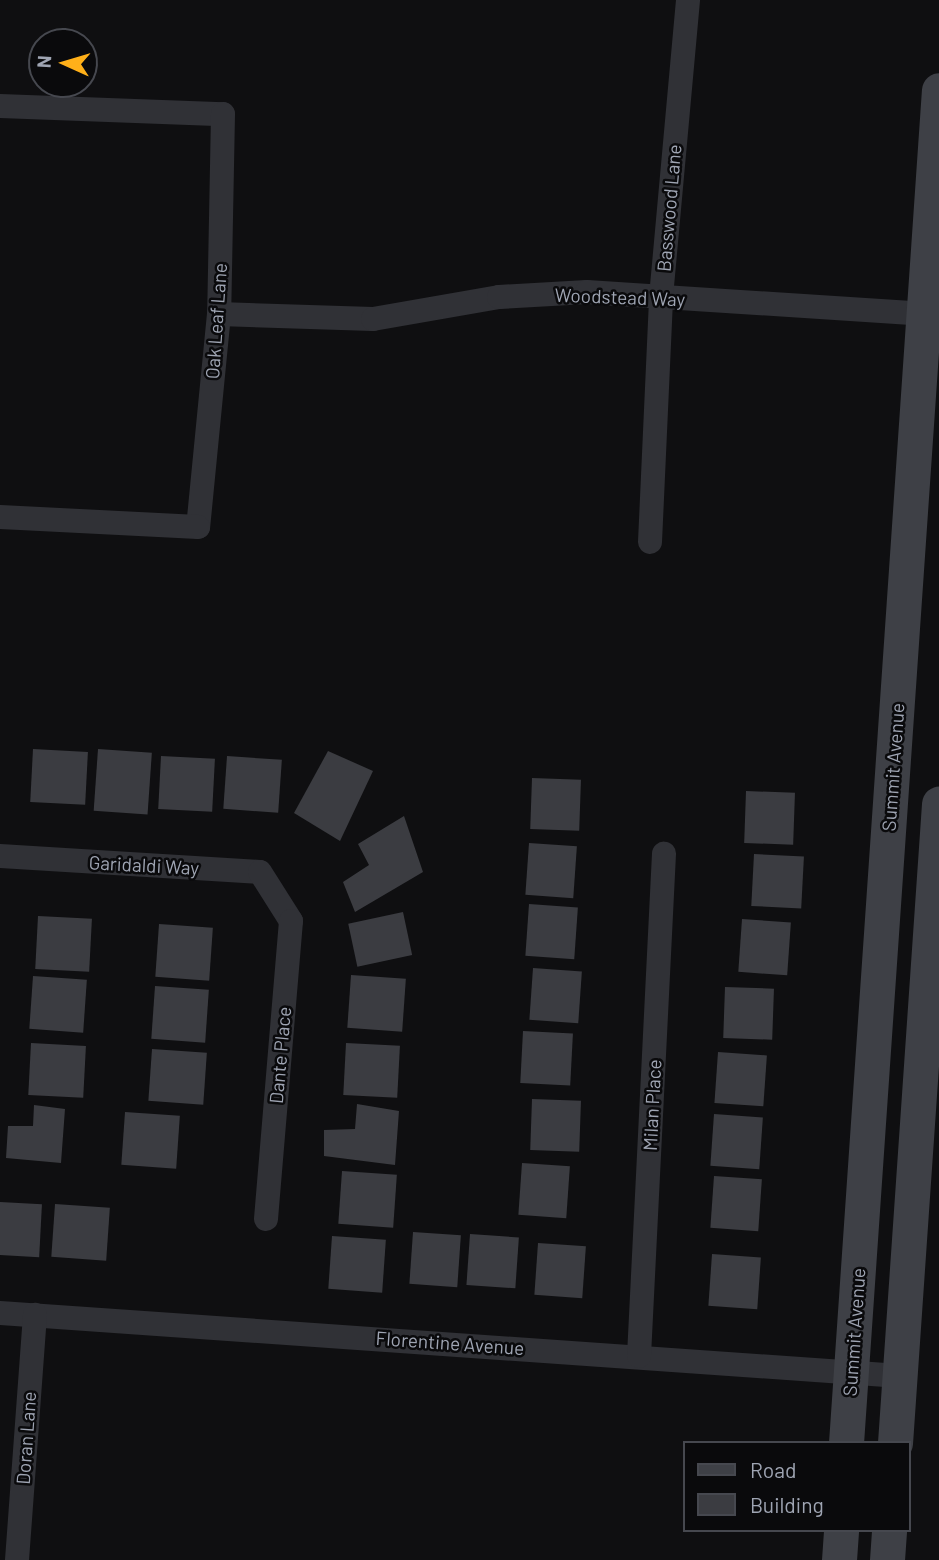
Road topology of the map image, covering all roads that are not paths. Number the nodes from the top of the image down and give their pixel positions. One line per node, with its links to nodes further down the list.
1 (688, 0): 4 (street, Basswood Lane)
2 (939, 90): 6 (main road, Summit Avenue)
3 (0, 106): 5 (street, Oak Leaf Lane)
4 (661, 297): 5 (street, Woodstead Way); 6 (street, Woodstead Way); 8 (street, Basswood Lane)
5 (219, 314): 7 (street, Oak Leaf Lane)
6 (931, 315): 17 (main road, Summit Avenue)
7 (0, 517)
8 (650, 542)
9 (939, 804): 18 (main road)
10 (664, 854): 16 (street, Milan Place)
11 (0, 856): 12 (street, Garidaldi Way)
12 (275, 896): 13 (street, Dante Place)
13 (266, 1219)
14 (0, 1313): 15 (street, Florentine Avenue)
15 (34, 1315): 16 (street, Florentine Avenue); 23 (street, Doran Lane)
16 (639, 1356): 17 (street, Florentine Avenue)
17 (851, 1372): 18 (street, Florentine Avenue); 19 (main road, Summit Avenue)
18 (900, 1376): 20 (main road)
19 (846, 1441)
20 (895, 1441)
21 (841, 1532): 24 (main road)
22 (890, 1532): 25 (main road)
23 (17, 1560)
24 (839, 1560)
25 (887, 1560)

